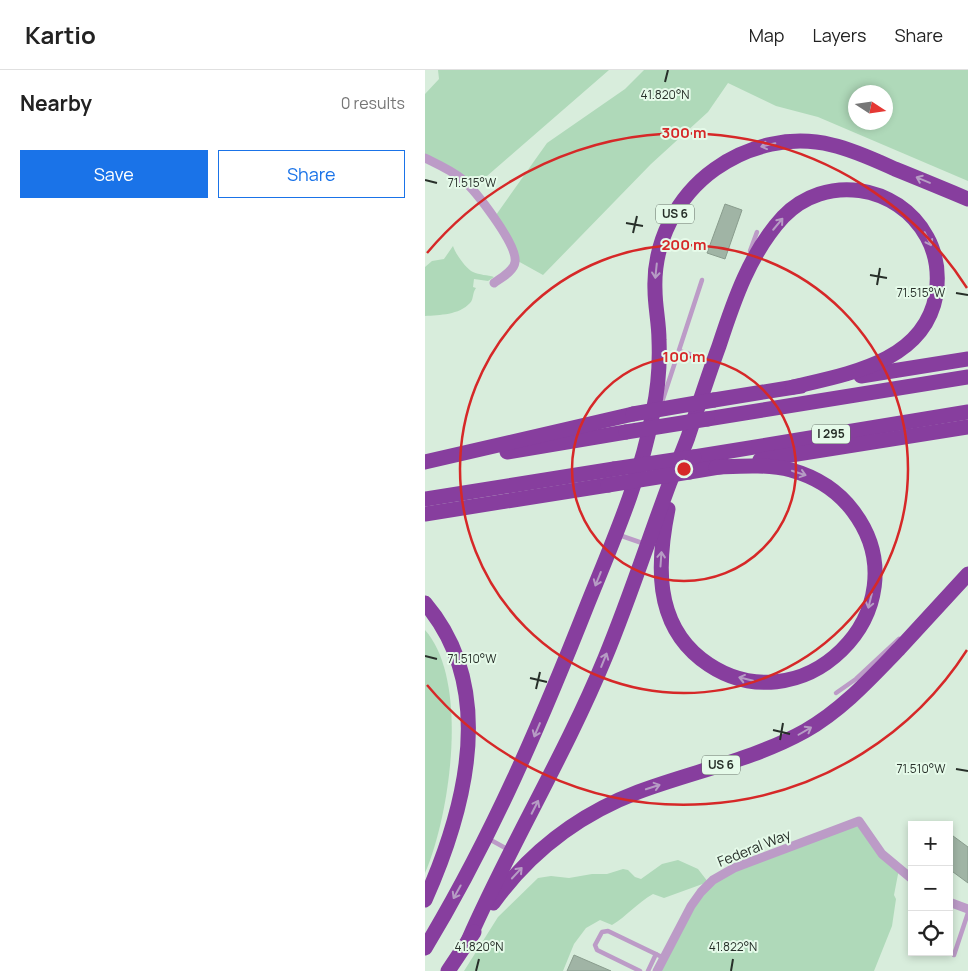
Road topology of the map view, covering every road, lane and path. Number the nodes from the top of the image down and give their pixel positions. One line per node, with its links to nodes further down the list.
1 (425, 158): 5 (street)
2 (968, 199): 17 (highway, US 6, one-way to 17)
3 (757, 232): 6 (lane)
4 (702, 280): 7 (lane)
5 (494, 283)
6 (728, 317): 9 (highway); 11 (highway, one-way to 11)
7 (679, 351): 9 (lane); 17 (lane)
8 (968, 359): 11 (highway)
9 (713, 362): 14 (highway)
10 (968, 377): 15 (highway, bridge)
11 (793, 387): 15 (highway, bridge)
12 (968, 412): 18 (highway, I 295, bridge)
13 (968, 428): 16 (highway)
14 (687, 440): 16 (highway, one-way to 14); 21 (highway)
15 (425, 463)
16 (716, 467): 19 (highway, bridge)
17 (630, 494): 20 (highway, US 6)
18 (425, 499)
19 (425, 514)
20 (615, 534): 21 (lane); 27 (highway, US 6, one-way to 27)
21 (648, 546): 28 (highway, one-way to 21)
22 (968, 573): 24 (lane); 34 (highway, US 6, one-way to 22)
23 (425, 603): 30 (highway)
24 (913, 625)
25 (900, 638): 26 (lane)
26 (836, 694)
27 (486, 838): 28 (lane); 35 (highway, US 6, one-way to 35)
28 (512, 851): 34 (highway)
29 (908, 876): 37 (street, Federal Way)
30 (425, 900)
31 (953, 903): 32 (street)
32 (968, 909)
33 (968, 913): 36 (lane)
34 (469, 941): 38 (highway, US 6)
35 (425, 948)
36 (954, 955)
37 (660, 956): 39 (lane); 40 (lane); 41 (street, Federal Way)
38 (448, 971)
39 (640, 971)
40 (648, 971)
41 (657, 971)

